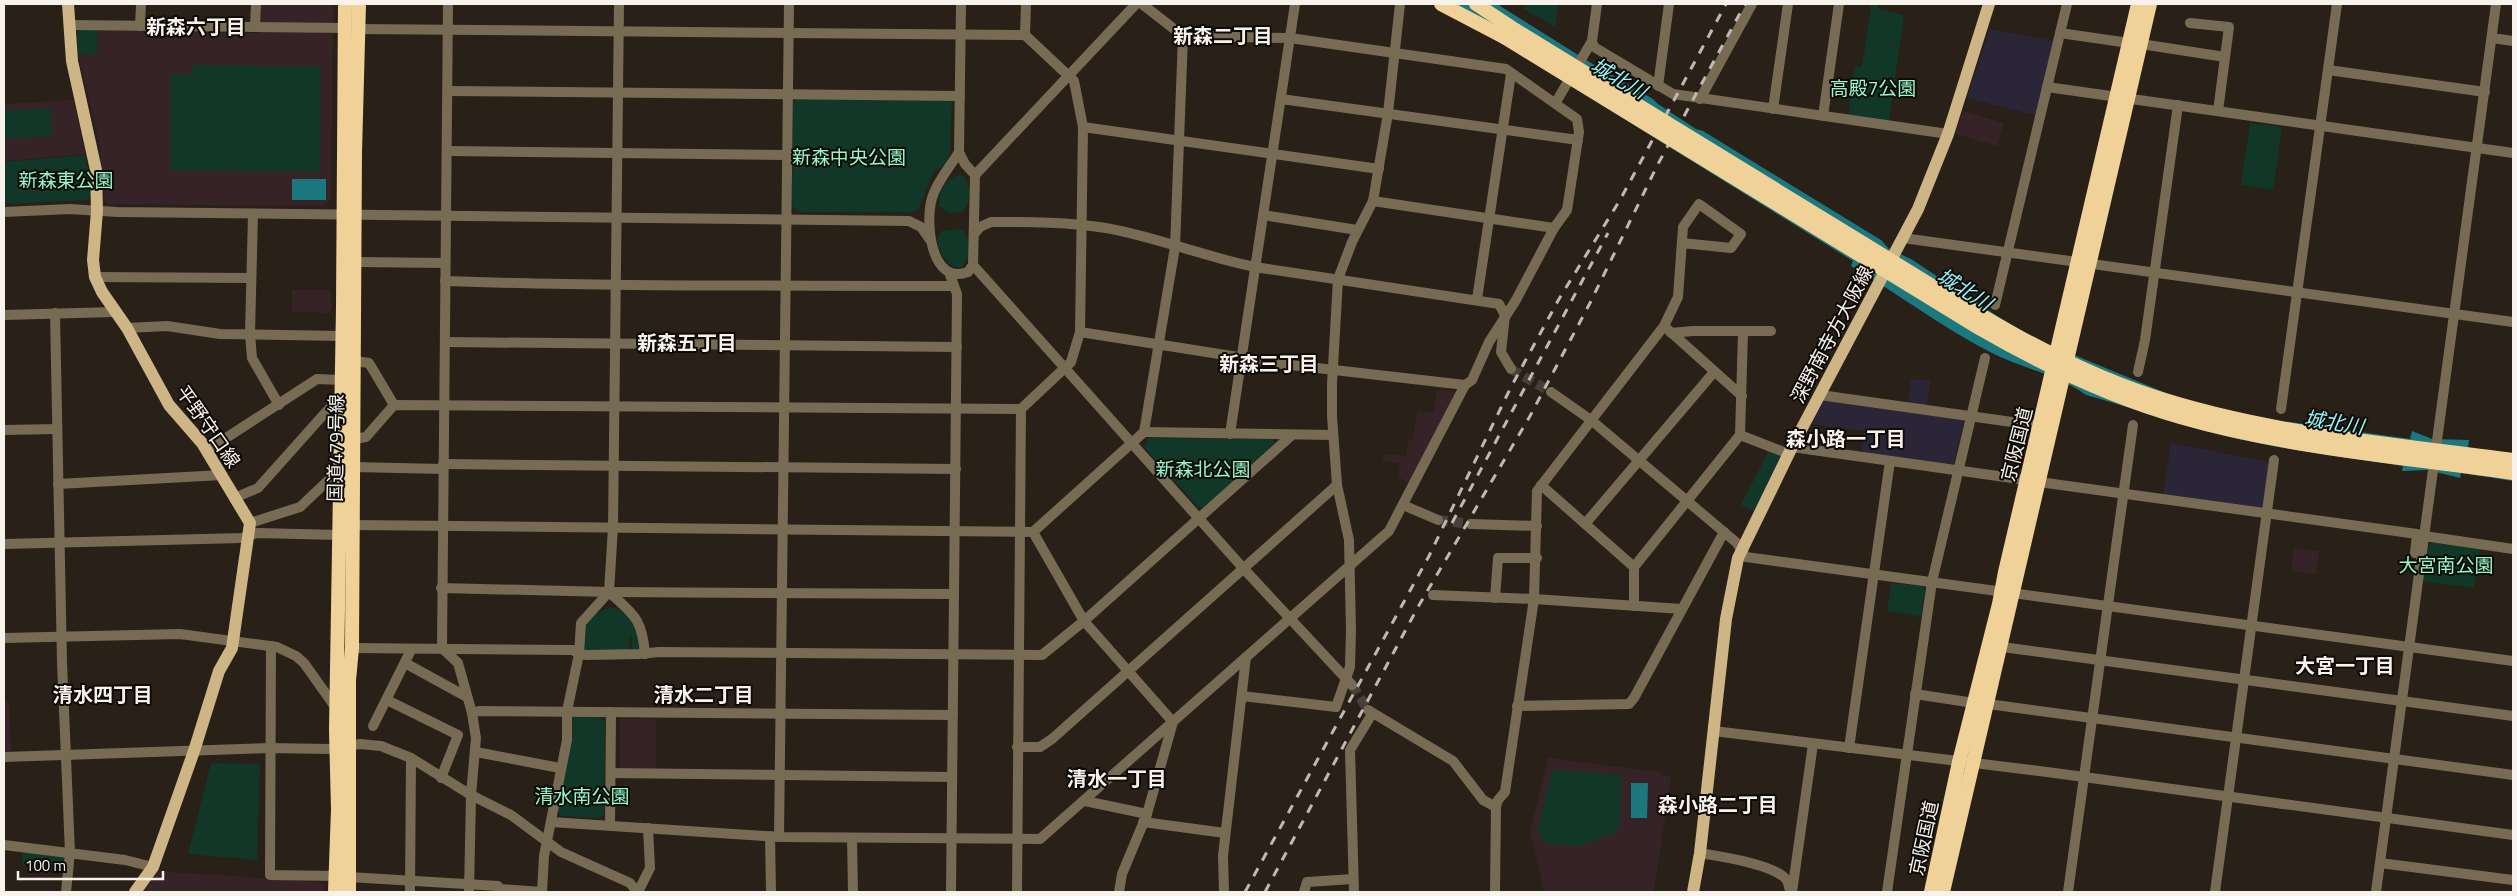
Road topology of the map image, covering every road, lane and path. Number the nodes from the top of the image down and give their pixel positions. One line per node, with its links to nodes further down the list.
1 (68, 4): 29 (main road, 平野守口線)
2 (141, 4): 30 (street)
3 (256, 4): 31 (street)
4 (345, 4): 32 (highway, 国道479号線)
5 (359, 4): 32 (highway, 国道479号線)
6 (448, 4): 33 (street)
7 (619, 4): 34 (street)
8 (789, 4): 36 (street)
9 (961, 4): 37 (street)
10 (1026, 4): 38 (street)
11 (1136, 4): 49 (street)
12 (1142, 4): 39 (street)
13 (1295, 4): 40 (street)
14 (1400, 4): 45 (street)
15 (1441, 4): 186 (highway, bridge)
16 (1476, 4): 177 (highway, bridge)
17 (1597, 4): 44 (street)
18 (1670, 4): 50 (street)
19 (1752, 4): 59 (street)
20 (1788, 4): 62 (street)
21 (1839, 4): 65 (street)
22 (1989, 4): 69 (main road, 深野南寺方大阪線)
23 (2067, 4): 35 (street)
24 (2138, 4): 43 (highway, 京阪国道)
25 (2150, 4): 43 (highway, 京阪国道)
26 (2337, 4): 47 (street)
27 (2496, 4): 41 (street)
28 (2190, 23): 46 (street)
29 (69, 25): 30 (street); 84 (main road, 平野守口線)
30 (140, 26): 31 (street)
31 (255, 27): 32 (street)
32 (351, 28): 33 (street); 87 (highway, 国道479号線)
33 (448, 29): 34 (street); 52 (street)
34 (618, 31): 36 (street); 53 (street)
35 (2060, 33): 43 (street); 51 (street)
36 (789, 34): 37 (street); 55 (street)
37 (960, 35): 38 (street); 56 (street)
38 (1025, 36): 49 (street)
39 (1183, 36): 40 (street); 71 (street)
40 (1290, 38): 45 (street); 58 (street)
41 (2492, 38): 42 (street); 54 (street)
42 (2513, 41)
43 (2135, 43): 46 (street); 57 (highway, 京阪国道)
44 (1590, 46): 50 (street); 60 (street, bridge)
45 (1395, 53): 48 (street); 64 (street)
46 (2225, 57): 63 (street)
47 (2328, 70): 54 (street); 66 (street)
48 (1511, 74): 60 (street); 68 (street)
49 (1069, 76): 67 (street); 81 (street)
50 (1658, 86): 59 (street)
51 (2047, 88): 57 (street); 102 (street)
52 (448, 91): 53 (street); 73 (street)
53 (619, 92): 55 (street); 76 (street)
54 (2485, 92): 72 (street)
55 (787, 94): 56 (street); 78 (street)
56 (960, 96): 74 (street)
57 (2122, 98): 61 (street); 105 (highway, 京阪国道)
58 (1281, 99): 64 (street); 77 (street)
59 (1700, 99): 62 (street)
60 (1556, 102): 70 (street)
61 (2178, 105): 63 (street); 109 (street)
62 (1773, 109): 65 (street)
63 (2218, 111): 66 (street)
64 (1388, 113): 68 (street); 80 (street)
65 (1823, 116): 69 (street)
66 (2321, 126): 72 (street); 117 (street)
67 (1083, 127): 71 (street); 94 (street)
68 (1503, 129): 70 (street); 91 (street)
69 (1948, 134): 99 (main road, 深野南寺方大阪線)
70 (1578, 140): 95 (street)
71 (1179, 141): 77 (street); 101 (street)
72 (2477, 148): 75 (street); 124 (street)
73 (447, 151): 76 (street); 89 (street)
74 (959, 152): 79 (street); 81 (street)
75 (2513, 152)
76 (618, 153): 78 (street); 90 (street)
77 (1272, 154): 80 (street); 88 (street)
78 (787, 155): 92 (street)
79 (950, 169): 81 (street); 83 (street)
80 (1379, 169): 82 (street)
81 (971, 171): 97 (street)
82 (1373, 200): 91 (street); 96 (street)
83 (929, 209): 93 (street); 98 (street)
84 (97, 211): 85 (street); 86 (street); 110 (main road, 平野守口線)
85 (4, 212)
86 (253, 214): 87 (street); 111 (street)
87 (349, 215): 89 (street); 103 (highway, 国道479号線); 132 (highway, 国道479号線)
88 (1263, 215): 96 (street); 106 (street)
89 (446, 216): 90 (street); 104 (street)
90 (617, 217): 92 (street); 115 (street)
91 (1490, 218): 95 (street); 118 (street)
92 (786, 220): 93 (street); 114 (street)
93 (910, 221): 98 (street)
94 (1081, 225): 97 (street); 101 (street); 129 (street)
95 (1554, 228): 123 (street)
96 (1358, 230): 112 (street)
97 (975, 233): 107 (street)
98 (930, 240): 108 (street)
99 (1903, 240): 102 (street); 150 (main road, 深野南寺方大阪線, bridge)
100 (1682, 243): 100 (street); 127 (street)
101 (1175, 247): 106 (street); 136 (street)
102 (2009, 253): 105 (street); 119 (street)
103 (356, 262): 104 (street); 140 (highway, 国道479号線)
104 (446, 263): 113 (street)
105 (2084, 264): 109 (street); 148 (highway, 京阪国道, bridge)
106 (1255, 267): 112 (street); 139 (street)
107 (970, 269): 108 (street); 116 (street); 141 (street)
108 (949, 272): 116 (street)
109 (2154, 273): 117 (street); 145 (street)
110 (95, 277): 111 (street); 120 (main road, 平野守口線)
111 (252, 278): 131 (street)
112 (1338, 279): 118 (street); 143 (street)
113 (445, 281): 115 (street); 133 (street)
114 (786, 284): 115 (street); 116 (street); 135 (street)
115 (616, 286): 134 (street)
116 (956, 290): 137 (street)
117 (2297, 293): 124 (street); 160 (street)
118 (1477, 299): 123 (street)
119 (1995, 305)
120 (115, 312): 121 (street); 126 (main road, 平野守口線)
121 (55, 313): 122 (street); 165 (street)
122 (4, 315)
123 (1505, 315): 142 (street); 147 (street)
124 (2454, 315): 125 (street); 212 (street, bridge)
125 (2513, 322)
126 (127, 328): 131 (street); 174 (main road, 平野守口線)
127 (1667, 330): 130 (street); 144 (street); 162 (street)
128 (1771, 331): 130 (street)
129 (1080, 332): 136 (street); 141 (street)
130 (1743, 332): 151 (street)
131 (250, 334): 132 (street); 153 (street)
132 (342, 336): 146 (highway, 国道479号線)
133 (444, 342): 134 (street); 155 (street)
134 (614, 344): 135 (street); 157 (street)
135 (785, 345): 137 (street); 156 (street)
136 (1159, 345): 139 (street); 167 (street)
137 (957, 347): 158 (street)
138 (1984, 358): 161 (street)
139 (1242, 359): 143 (street); 168 (street)
140 (355, 361): 154 (street); 172 (highway, 国道479号線)
141 (1066, 368): 159 (street); 173 (street)
142 (1512, 369)
143 (1333, 370): 147 (street); 170 (street)
144 (1714, 372): 151 (street); 178 (street)
145 (2138, 372)
146 (341, 380): 152 (highway, 国道479号線); 153 (street)
147 (1465, 385): 195 (street)
148 (2054, 391): 164 (highway, 京阪国道); 188 (highway, 京阪国道)
149 (1551, 392): 162 (street)
150 (1820, 395): 161 (street); 175 (main road, 深野南寺方大阪線)
151 (1742, 396): 171 (street)
152 (340, 404): 182 (highway, 国道479号線); 193 (street)
153 (279, 405): 174 (street)
154 (394, 405): 155 (street); 172 (street)
155 (445, 405): 157 (street); 181 (street)
156 (785, 405): 157 (street); 158 (street); 183 (street)
157 (613, 406): 180 (street)
158 (956, 408): 159 (street); 184 (street)
159 (1021, 408): 208 (street)
160 (2281, 409)
161 (1970, 416): 164 (street); 185 (street)
162 (1591, 420): 178 (street); 191 (street)
163 (2133, 425): 192 (street)
164 (2040, 426): 188 (highway, 京阪国道)
165 (57, 429): 166 (street); 189 (street)
166 (4, 430)
167 (1144, 432): 168 (street); 173 (street)
168 (1230, 434): 169 (street)
169 (1292, 435): 170 (street); 197 (street)
170 (1333, 435): 190 (street)
171 (1740, 435): 175 (street); 194 (street)
172 (354, 439): 182 (highway, 国道479号線)
173 (1133, 443): 197 (street); 209 (street)
174 (206, 451): 187 (main road, 平野守口線)
175 (1791, 451): 179 (street); 216 (main road, 深野南寺方大阪線)
176 (2274, 460): 196 (street)
177 (2513, 460)
178 (1639, 461): 194 (street); 200 (street)
179 (1890, 462): 185 (street); 222 (street)
180 (612, 466): 181 (street); 183 (street); 204 (street)
181 (443, 467): 182 (street); 203 (street)
182 (347, 468): 201 (highway, 国道479号線); 205 (street); 211 (highway, 国道479号線)
183 (783, 468): 184 (street); 206 (street)
184 (956, 469): 207 (street)
185 (1958, 470): 188 (street); 223 (street)
186 (2513, 473)
187 (222, 475): 189 (street); 193 (main road, 平野守口線)
188 (2032, 481): 192 (street); 227 (highway, 京阪国道)
189 (58, 484): 213 (street)
190 (1337, 485): 219 (street); 221 (street)
191 (1541, 485): 200 (street); 202 (street)
192 (2123, 494): 196 (street); 232 (street)
193 (234, 498): 205 (main road, 平野守口線)
194 (1687, 501): 210 (street); 220 (street)
195 (1403, 505): 198 (street); 219 (street)
196 (2267, 514): 218 (street); 237 (street)
197 (1200, 518): 221 (street); 236 (street)
198 (1438, 520)
199 (1471, 524): 202 (street)
200 (1585, 524): 220 (street)
201 (353, 525): 203 (street); 244 (highway, 国道479号線)
202 (1537, 526): 217 (street)
203 (441, 527): 204 (street); 224 (street)
204 (613, 527): 206 (street); 225 (street)
205 (249, 529): 211 (street); 213 (street); 240 (main road)
206 (783, 529): 207 (street); 226 (street)
207 (955, 532): 208 (street); 228 (street)
208 (1020, 532): 209 (street); 251 (street)
209 (1033, 532): 236 (street)
210 (1724, 532): 216 (street); 234 (street)
211 (339, 535): 267 (highway, 国道479号線)
212 (2424, 536): 215 (street); 218 (street)
213 (59, 543): 214 (street); 238 (street)
214 (4, 544)
215 (2513, 549)
216 (1741, 550): 222 (street); 277 (main road, 深野南寺方大阪線)
217 (1537, 558): 230 (street); 231 (street)
218 (2420, 560): 242 (street)
219 (1350, 564): 235 (street); 258 (street)
220 (1634, 567): 233 (street)
221 (1244, 568): 235 (street); 256 (street)
222 (1874, 574): 223 (street); 283 (street)
223 (1932, 582): 227 (street); 259 (street)
224 (441, 588): 225 (street); 245 (street)
225 (609, 592): 226 (street); 247 (street); 248 (street)
226 (782, 592): 228 (street); 249 (street)
227 (2007, 592): 232 (street); 243 (highway, 京阪国道); 264 (highway, 京阪国道)
228 (954, 594): 250 (street)
229 (1433, 595): 230 (street)
230 (1495, 598): 231 (street)
231 (1534, 599): 233 (street); 266 (street)
232 (2107, 605): 237 (street); 253 (street)
233 (1634, 606): 234 (street)
234 (1682, 609): 266 (street)
235 (1290, 618): 252 (street); 258 (street)
236 (1084, 621): 251 (street); 256 (street)
237 (2252, 625): 242 (street); 257 (street)
238 (61, 636): 239 (street); 240 (street); 286 (street)
239 (4, 638)
240 (233, 640): 241 (street); 284 (main road)
241 (272, 646): 267 (street); 282 (street)
242 (2409, 646): 254 (street); 263 (street)
243 (2002, 647): 253 (street); 265 (highway, 京阪国道)
244 (352, 648): 246 (street); 280 (highway, 国道479号線)
245 (442, 648): 246 (street); 247 (street); 261 (street)
246 (411, 650): 255 (street)
247 (579, 654): 248 (street); 268 (street)
248 (645, 654): 249 (street)
249 (782, 654): 250 (street); 271 (street)
250 (954, 655): 251 (street); 272 (street)
251 (1018, 655): 281 (street)
252 (1246, 657): 260 (street); 275 (street)
253 (2100, 659): 257 (street); 274 (street)
254 (2513, 661)
255 (405, 663): 261 (street); 262 (street)
256 (1128, 671): 275 (street); 281 (street)
257 (2243, 679): 263 (street); 278 (street)
258 (1349, 682): 260 (street)
259 (1915, 694): 264 (street); 287 (street)
260 (1242, 696): 309 (street)
261 (467, 697): 270 (street)
262 (387, 700): 276 (street); 298 (street)
263 (2401, 700): 273 (street); 290 (street)
264 (1974, 703): 291 (highway, 京阪国道)
265 (1988, 704): 274 (street); 292 (highway, 京阪国道)
266 (1518, 706): 303 (street)
267 (337, 710): 280 (highway, 国道479号線)
268 (567, 711): 269 (street); 270 (street); 293 (street)
269 (611, 712): 271 (street); 294 (street)
270 (472, 713): 285 (street)
271 (781, 714): 272 (street); 295 (street)
272 (953, 716): 297 (street)
273 (2513, 716)
274 (2092, 718): 278 (street); 299 (street)
275 (1174, 722): 302 (street); 304 (street)
276 (373, 726)
277 (1714, 731): 279 (street); 318 (main road, 深野南寺方大阪線)
278 (2236, 738): 290 (street); 301 (street)
279 (1813, 744): 283 (street); 343 (street)
280 (344, 746): 282 (street); 289 (street); 321 (highway, 国道479号線)
281 (1017, 747): 314 (street)
282 (270, 748): 284 (street); 321 (street)
283 (1849, 748): 287 (street)
284 (194, 751): 286 (street); 320 (main road)
285 (476, 752): 293 (street); 300 (street)
286 (66, 755): 288 (street); 317 (street)
287 (1906, 755): 291 (street); 344 (street)
288 (4, 757)
289 (411, 758): 298 (street); 323 (street)
290 (2394, 759): 296 (street); 305 (street)
291 (1959, 762): 292 (street); 345 (highway, 京阪国道)
292 (1974, 764): 299 (street); 346 (highway, 京阪国道)
293 (560, 768): 306 (street)
294 (611, 773): 295 (street); 307 (street)
295 (780, 775): 297 (street); 311 (street)
296 (2513, 775)
297 (952, 777): 313 (street)
298 (441, 778): 300 (street)
299 (2084, 778): 301 (street); 347 (street)
300 (471, 795): 315 (street); 325 (street)
301 (2228, 798): 305 (street); 348 (street)
302 (1085, 801): 304 (street); 314 (street)
303 (1496, 807): 322 (street); 341 (street)
304 (1145, 818): 309 (street); 337 (street)
305 (2385, 818): 310 (street); 319 (street)
306 (551, 822): 307 (street); 315 (street)
307 (610, 826): 308 (street)
308 (648, 828): 311 (street); 332 (street)
309 (1225, 833): 338 (street)
310 (2513, 836)
311 (775, 837): 312 (street); 333 (street)
312 (852, 838): 313 (street); 334 (street)
313 (952, 839): 314 (street); 335 (street)
314 (1017, 840): 336 (street)
315 (548, 842): 331 (street); 332 (street)
316 (4, 845): 317 (street)
317 (70, 853): 320 (street); 326 (street)
318 (1700, 853): 342 (main road, 深野南寺方大阪線); 343 (street)
319 (2380, 863): 324 (street); 349 (street)
320 (153, 867): 327 (main road)
321 (342, 877): 323 (street); 328 (highway, 国道479号線); 329 (highway, 国道479号線)
322 (1353, 878): 339 (street); 340 (street)
323 (409, 880): 325 (street); 330 (street)
324 (2513, 880)
325 (469, 888): 331 (street)
326 (66, 892)
327 (135, 892)
328 (335, 892)
329 (349, 892)
330 (410, 892)
331 (542, 892)
332 (638, 892)
333 (771, 892)
334 (853, 892)
335 (951, 892)
336 (1017, 892)
337 (1119, 892)
338 (1224, 892)
339 (1304, 892)
340 (1354, 892)
341 (1495, 892)
342 (1693, 892)
343 (1791, 892)
344 (1887, 892)
345 (1930, 892)
346 (1944, 892)
347 (2068, 892)
348 (2215, 892)
349 (2376, 892)

